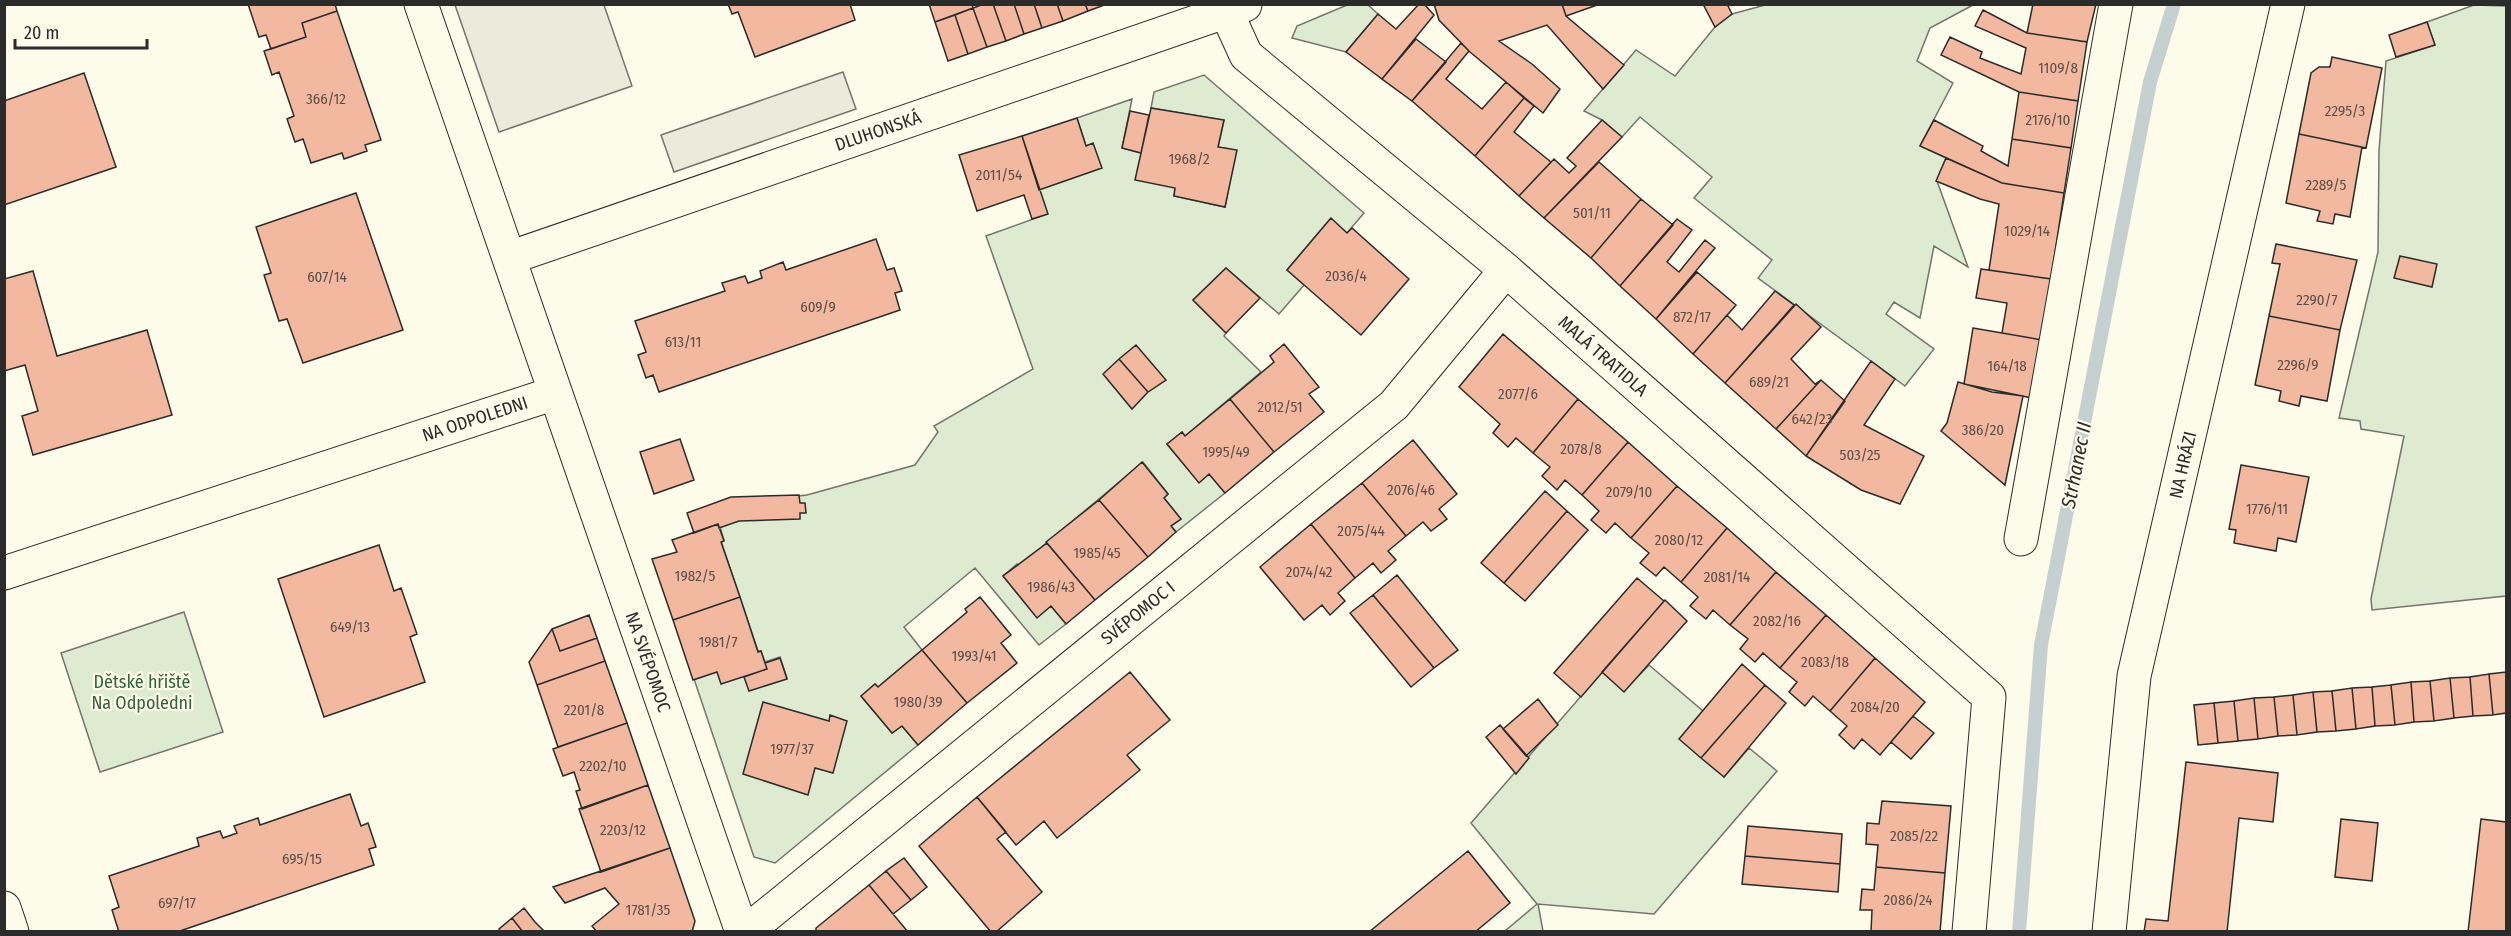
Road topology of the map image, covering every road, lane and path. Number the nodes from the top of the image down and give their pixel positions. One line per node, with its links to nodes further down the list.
1 (421, 4): 5 (street)
2 (2116, 4): 8 (street)
3 (2288, 4): 14 (street, NA HRÁZI)
4 (1236, 8): 5 (street, DLUHONSKÁ); 6 (street, MALÁ TRATIDLA)
5 (509, 258): 7 (street)
6 (1506, 270): 12 (street, SVÉPOMOC I); 13 (street, MALÁ TRATIDLA)
7 (555, 393): 9 (street, NA ODPOLEDNI); 12 (street, NA SVÉPOMOC)
8 (2021, 539)
9 (4, 573)
10 (4, 908): 11 (street)
11 (12, 932)
12 (744, 932)
13 (1969, 932)
14 (2109, 932)

